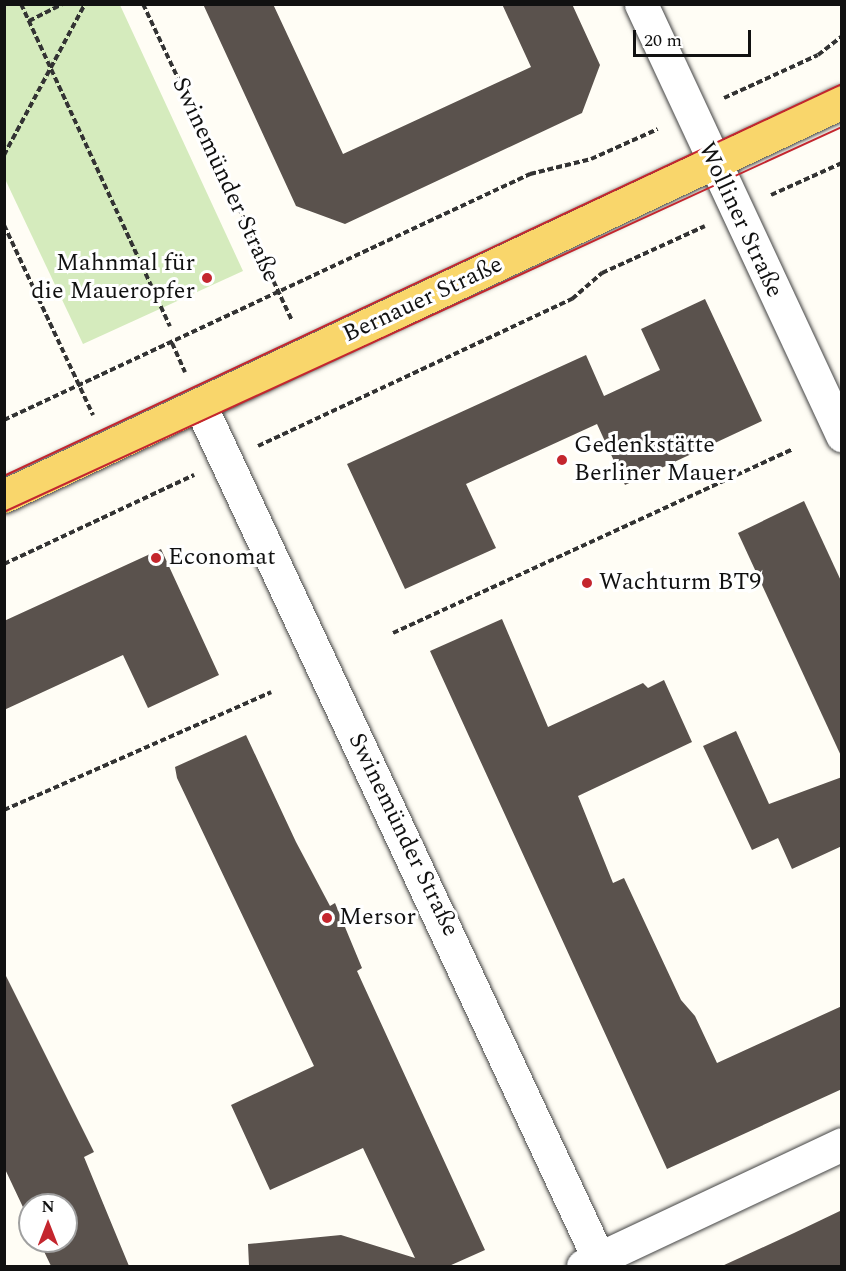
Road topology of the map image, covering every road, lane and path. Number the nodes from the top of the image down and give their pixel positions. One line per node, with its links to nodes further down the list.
1 (21, 4): 6 (path)
2 (62, 4): 6 (path)
3 (85, 4): 8 (path)
4 (143, 4): 18 (path, Swinemünder Straße)
5 (641, 4): 14 (street, Wolliner Straße)
6 (29, 21): 8 (path)
7 (842, 36): 9 (path)
8 (50, 71): 12 (path); 19 (path)
9 (776, 74)
10 (842, 102): 14 (main road, Bernauer Straße)
11 (616, 148): 18 (path)
12 (4, 155)
13 (842, 163): 15 (path)
14 (713, 164): 20 (main road, Bernauer Straße); 24 (street, Wolliner Straße)
15 (811, 177)
16 (4, 225): 21 (path)
17 (652, 251): 27 (path)
18 (278, 293): 20 (path, Swinemünder Straße); 21 (path)
19 (170, 326)
20 (308, 354): 22 (main road, Bernauer Straße)
21 (80, 385): 23 (path); 25 (path)
22 (200, 405): 25 (main road, Bernauer Straße); 35 (street, Swinemünder Straße)
23 (4, 420)
24 (842, 435)
25 (109, 448): 29 (main road, Bernauer Straße)
26 (793, 449): 31 (path)
27 (248, 450)
28 (200, 472): 30 (path)
29 (4, 496)
30 (4, 564)
31 (393, 633)
32 (271, 692): 33 (path)
33 (4, 810)
34 (842, 1144): 35 (street)
35 (594, 1264)

